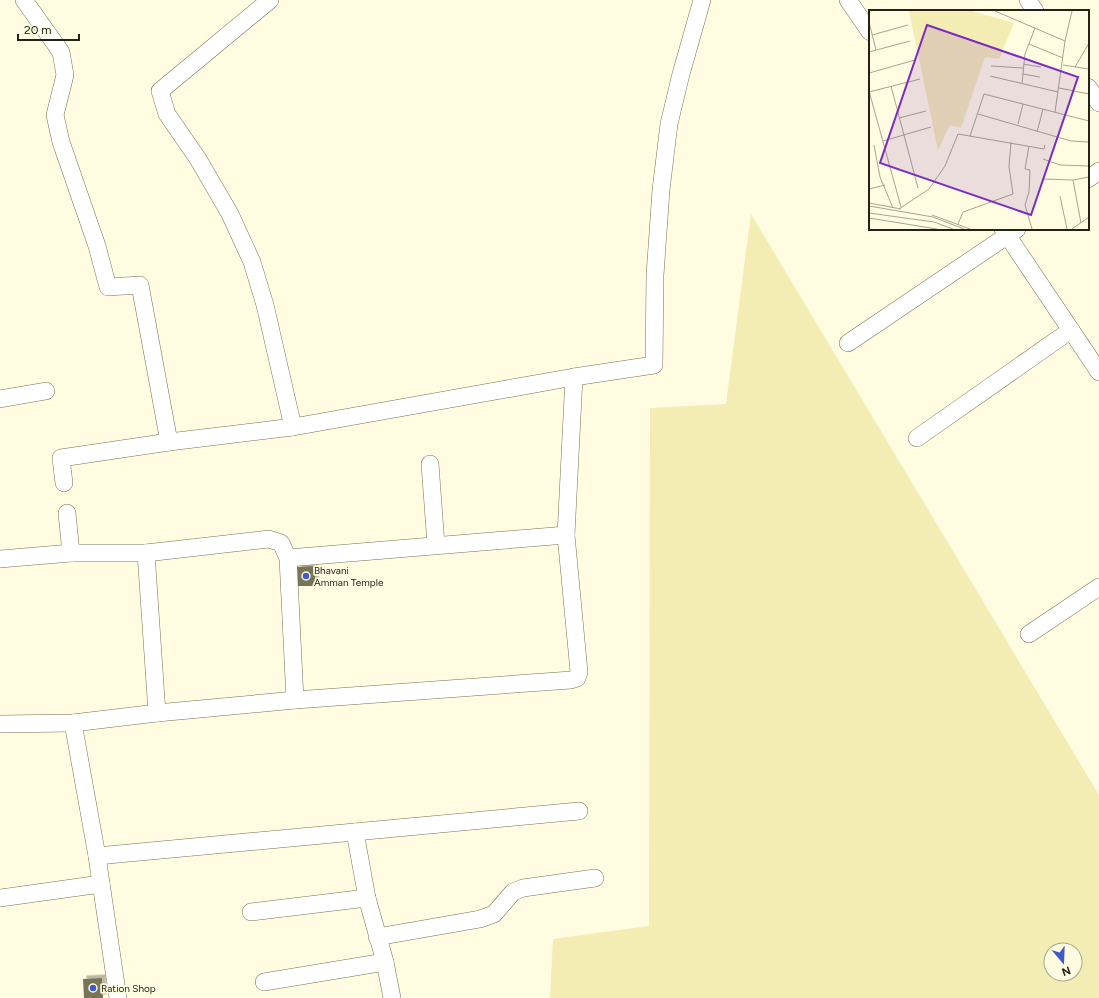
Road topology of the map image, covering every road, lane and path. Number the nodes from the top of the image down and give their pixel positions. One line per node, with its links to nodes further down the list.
1 (24, 0): 21 (street)
2 (270, 0): 19 (street)
3 (702, 0): 16 (street)
4 (848, 0): 7 (street)
5 (1028, 0): 6 (street)
6 (1034, 10)
7 (869, 31)
8 (1089, 88): 9 (street)
9 (1099, 103)
10 (1099, 171): 11 (street)
11 (1089, 178)
12 (1009, 231): 13 (street); 14 (street)
13 (1071, 330): 15 (street); 20 (street)
14 (848, 343)
15 (1099, 372)
16 (574, 377): 19 (street); 25 (street)
17 (46, 391): 18 (street)
18 (0, 399)
19 (293, 427): 21 (street)
20 (917, 438)
21 (169, 442): 23 (street)
22 (430, 464): 26 (street)
23 (64, 483)
24 (67, 513): 27 (street)
25 (566, 535): 26 (street); 33 (street)
26 (436, 545): 29 (street)
27 (71, 553): 28 (street); 30 (street)
28 (146, 553): 29 (street); 34 (street)
29 (288, 558): 33 (street)
30 (0, 559)
31 (1099, 587): 32 (street)
32 (1028, 634)
33 (295, 700): 34 (street)
34 (157, 713): 35 (street)
35 (73, 723): 36 (street); 39 (street)
36 (0, 724)
37 (579, 811): 38 (street)
38 (355, 832): 39 (street); 43 (street)
39 (97, 856): 41 (street)
40 (595, 878): 45 (street)
41 (101, 884): 42 (street); 48 (street)
42 (0, 898)
43 (367, 898): 44 (street); 45 (street)
44 (251, 912)
45 (377, 936): 46 (street)
46 (385, 962): 47 (street); 49 (street)
47 (264, 982)
48 (118, 998)
49 (392, 998)

